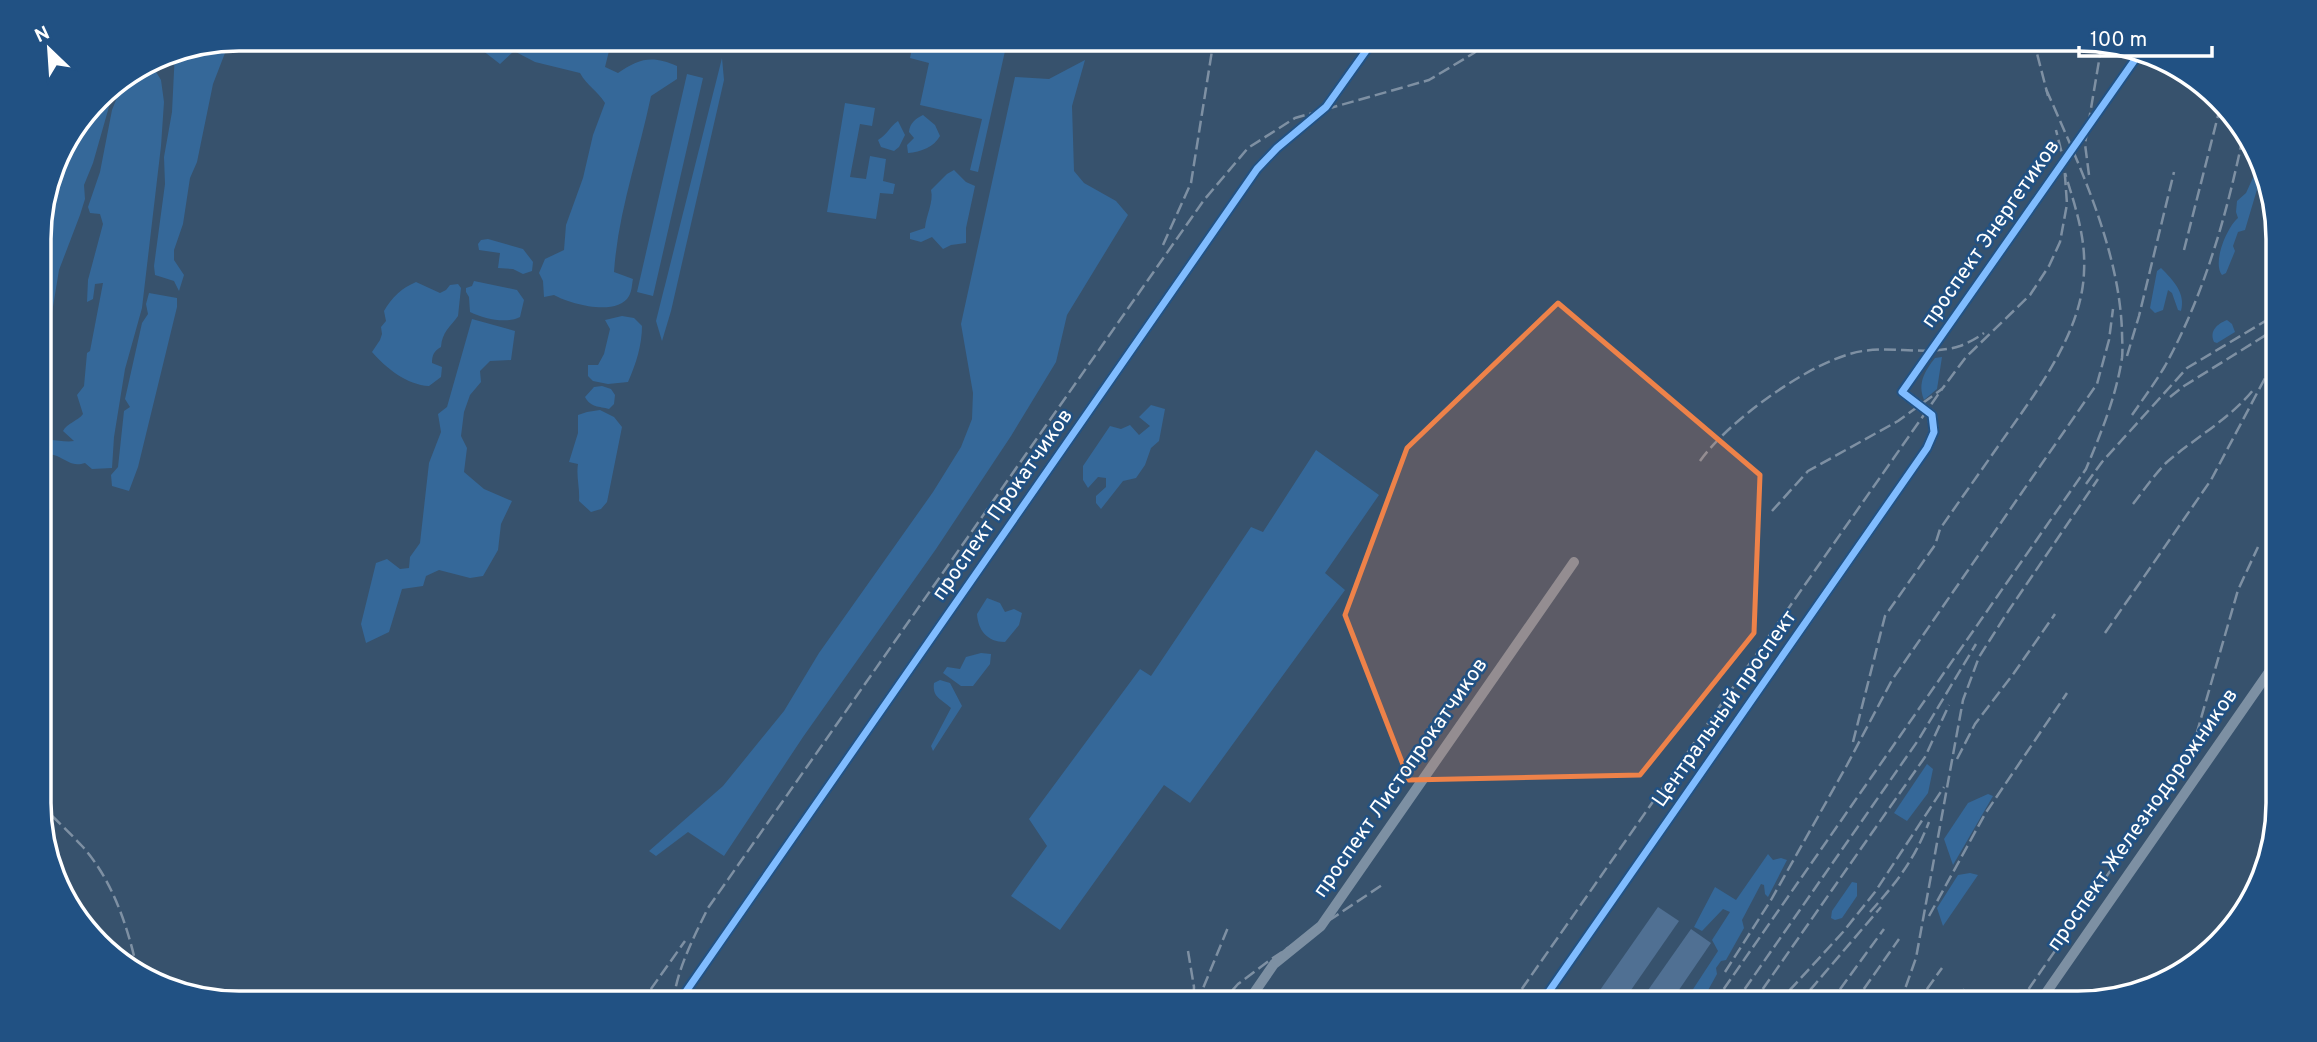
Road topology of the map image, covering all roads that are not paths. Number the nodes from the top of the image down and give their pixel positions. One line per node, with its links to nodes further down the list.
1 (1364, 51): 6 (street, проспект Прокатчиков)
2 (2135, 60): 3 (street, проспект Энергетиков)
3 (1934, 432): 8 (street, Центральный проспект)
4 (1574, 562): 7 (street, проспект Листопрокатчиков)
5 (2266, 676): 9 (street, проспект Железнодорожников)
6 (686, 991)
7 (1255, 991)
8 (1549, 991)
9 (2047, 991)

